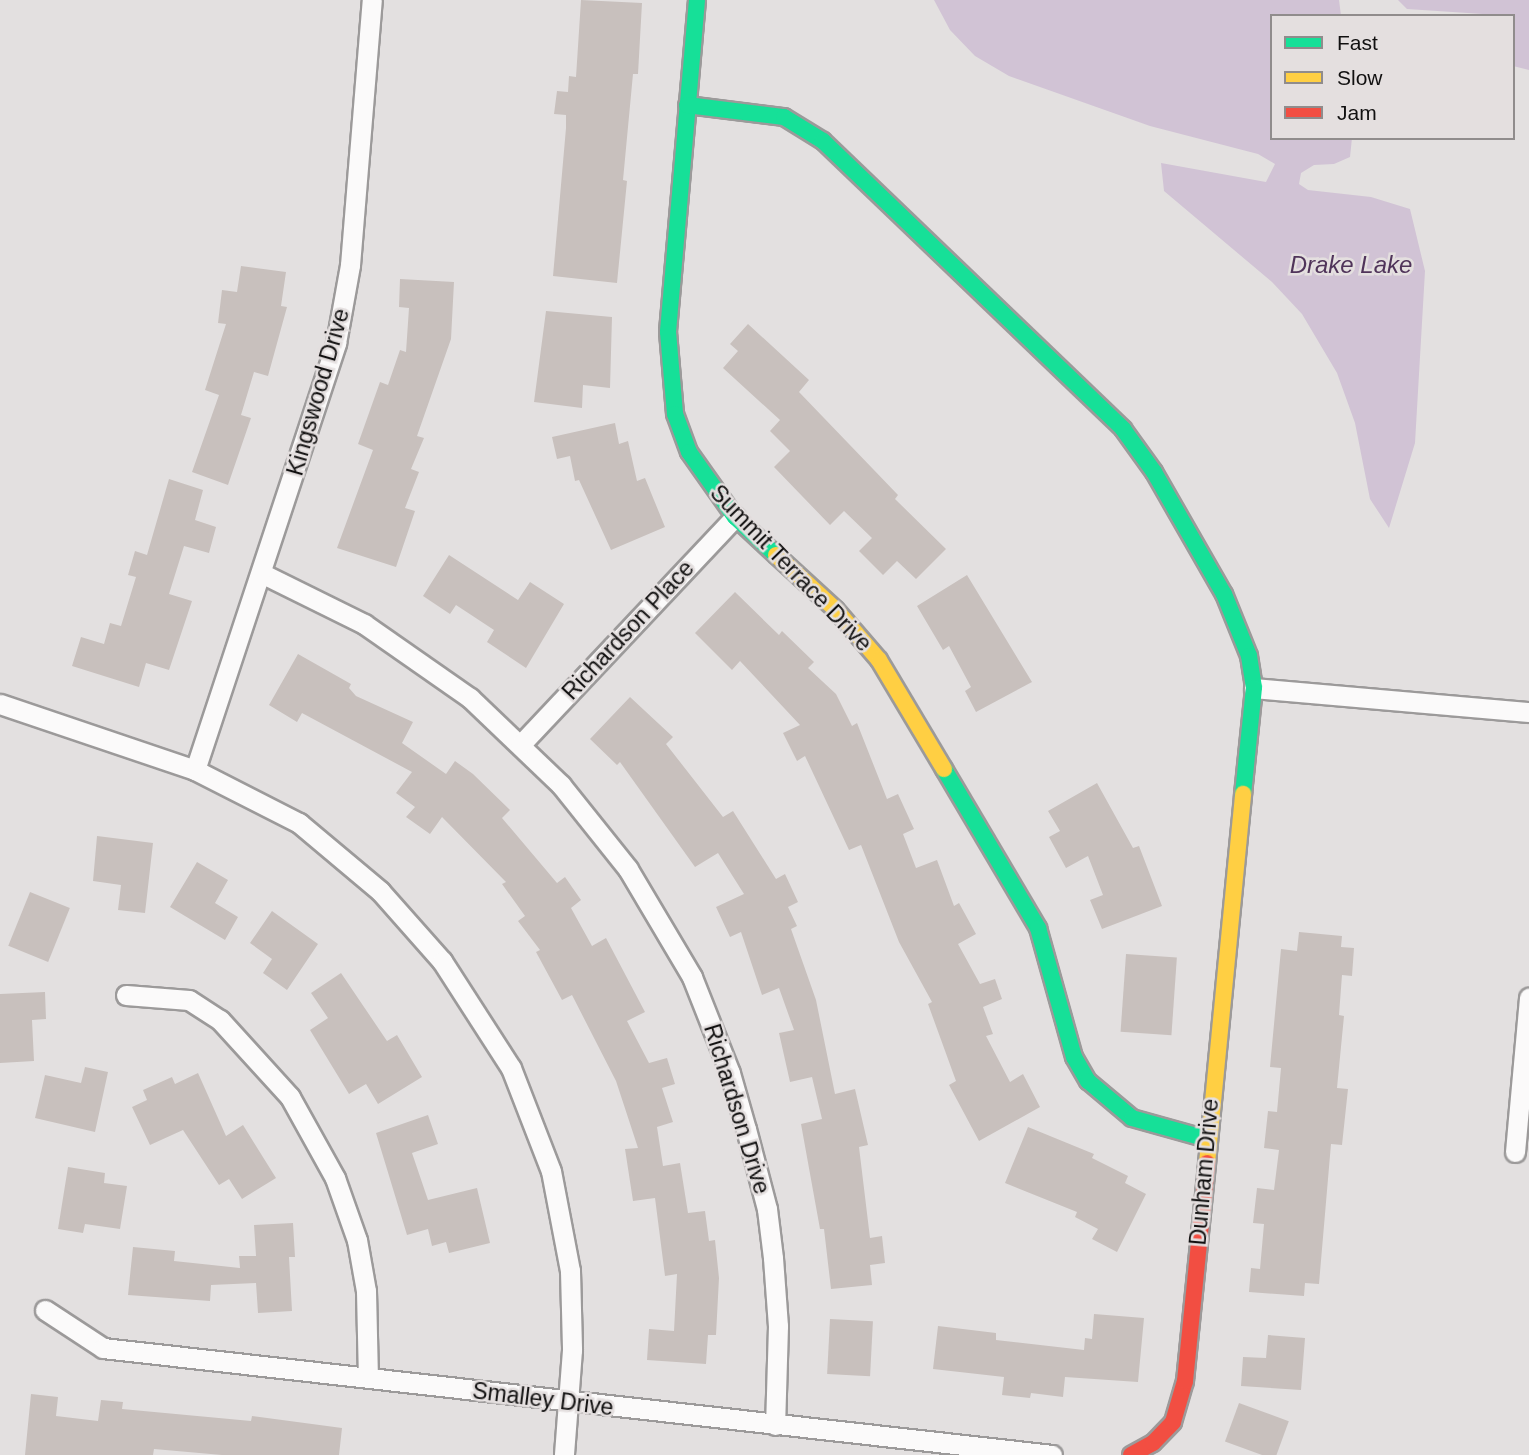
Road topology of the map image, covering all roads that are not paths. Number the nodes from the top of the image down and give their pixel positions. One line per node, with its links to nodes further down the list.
1 (372, 0): 5 (street, Kingswood Drive)
2 (697, 0): 3 (street, Summit Terrace Drive)
3 (687, 105): 4 (street, Summit Terrace Drive); 6 (street, Dunham Drive)
4 (735, 517): 9 (street, Richardson Place); 13 (street, Summit Terrace Drive)
5 (263, 574): 9 (street, Richardson Drive); 10 (street, Kingswood Drive)
6 (1254, 688): 8 (street); 13 (street, Dunham Drive)
7 (0, 704): 10 (street)
8 (1529, 712)
9 (522, 744): 18 (street, Richardson Drive)
10 (195, 770): 17 (street)
11 (126, 995): 16 (street)
12 (1529, 998): 14 (street)
13 (1207, 1139): 21 (street, Dunham Drive)
14 (1515, 1152)
15 (45, 1310): 16 (street, Smalley Drive)
16 (368, 1378): 17 (street, Smalley Drive)
17 (569, 1403): 18 (street, Smalley Drive); 19 (street)
18 (775, 1425): 20 (street, Smalley Drive)
19 (564, 1455)
20 (1052, 1455)
21 (1131, 1455)

